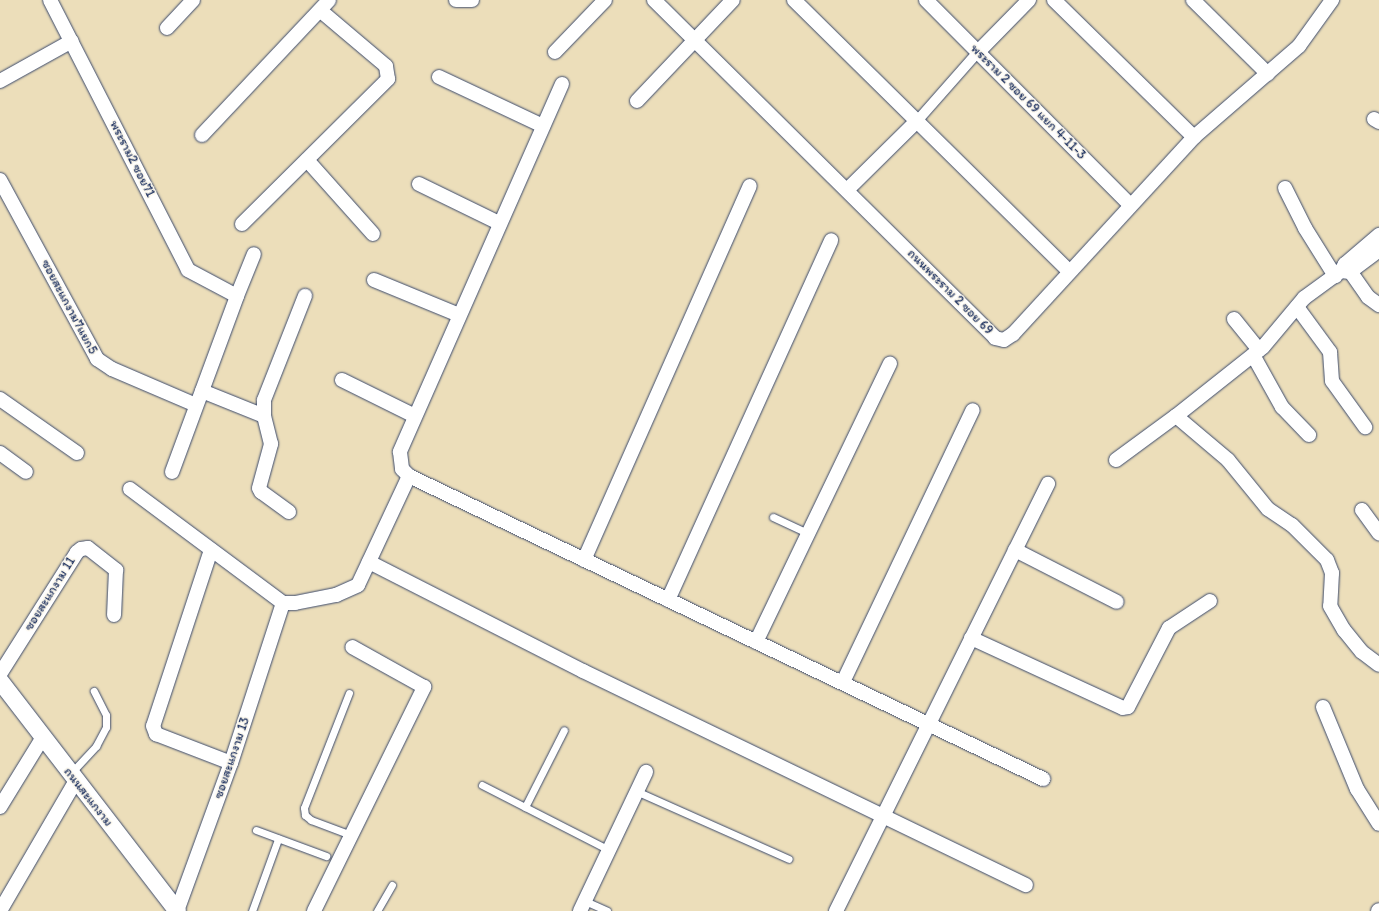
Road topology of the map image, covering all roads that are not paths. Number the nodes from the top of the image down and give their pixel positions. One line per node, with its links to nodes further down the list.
1 (50, 0): 17 (street, พระราม2 ซอย71)
2 (193, 0): 15 (street)
3 (456, 0): 4 (street)
4 (472, 0)
5 (605, 0): 18 (street)
6 (654, 0): 16 (street, ถนนพระราม 2 ซอย 69)
7 (733, 0): 16 (street)
8 (794, 0): 25 (street)
9 (926, 0): 19 (street, พระราม 2 ซอย 69 แยก 4-11-3)
10 (1029, 0): 19 (street)
11 (1054, 0): 28 (street)
12 (1193, 0): 20 (street)
13 (1327, 2): 20 (street, ถนนพระราม 2 ซอย 69)
14 (324, 4): 27 (street); 29 (street)
15 (167, 28)
16 (695, 39): 24 (street); 34 (street, ถนนพระราม 2 ซอย 69)
17 (72, 41): 22 (street); 46 (street, พระราม2 ซอย71)
18 (555, 52)
19 (978, 52): 25 (street); 35 (street, พระราม 2 ซอย 69 แยก 4-11-3)
20 (1268, 74): 28 (street, ถนนพระราม 2 ซอย 69)
21 (439, 77): 26 (street)
22 (0, 81)
23 (562, 84): 26 (street)
24 (637, 101)
25 (918, 120): 34 (street); 43 (street)
26 (543, 126): 36 (street)
27 (202, 135)
28 (1194, 137): 35 (street, ถนนพระราม 2 ซอย 69)
29 (307, 160): 37 (street); 38 (street)
30 (0, 180): 57 (street, ซอยสะแกงาม7แยก5)
31 (419, 184): 36 (street)
32 (750, 186): 79 (street)
33 (1285, 188): 44 (street)
34 (847, 190): 43 (street, ถนนพระราม 2 ซอย 69)
35 (1130, 205): 43 (street, ถนนพระราม 2 ซอย 69)
36 (499, 223): 50 (street)
37 (242, 224)
38 (373, 234)
39 (1379, 235): 44 (street)
40 (831, 240): 81 (street)
41 (1379, 250): 44 (street)
42 (254, 254): 46 (street)
43 (1069, 271)
44 (1343, 271): 48 (street); 49 (street)
45 (374, 280): 50 (street)
46 (236, 296): 55 (street)
47 (305, 296): 59 (street)
48 (1379, 305)
49 (1297, 307): 52 (street); 62 (street)
50 (459, 315): 60 (street)
51 (1234, 319): 52 (street)
52 (1256, 352): 61 (street); 63 (street)
53 (890, 364): 75 (street)
54 (342, 380): 60 (street)
55 (202, 390): 57 (street); 59 (street)
56 (0, 399): 65 (street)
57 (196, 405): 68 (street)
58 (973, 410): 90 (street)
59 (264, 416): 73 (street)
60 (415, 416): 69 (street)
61 (1176, 416): 66 (street); 89 (street)
62 (1366, 427)
63 (1309, 434)
64 (0, 453): 67 (street)
65 (77, 453)
66 (1116, 460)
67 (26, 472)
68 (172, 472)
69 (409, 476): 79 (street); 80 (street)
70 (1048, 484): 78 (street)
71 (130, 489): 77 (street)
72 (1362, 510): 76 (street)
73 (290, 512)
74 (773, 517): 75 (lane)
75 (807, 533): 87 (street)
76 (1379, 533)
77 (211, 550): 84 (street); 98 (street)
78 (1015, 550): 83 (street); 86 (street)
79 (584, 560): 81 (street)
80 (369, 562): 84 (street); 106 (street)
81 (668, 600): 87 (street)
82 (1210, 601): 86 (street)
83 (1117, 602)
84 (283, 603): 98 (street, ซอยสะแกงาม 13)
85 (114, 615): 91 (street, ซอยสะแกงาม 11)
86 (971, 638): 95 (street)
87 (756, 642): 90 (street)
88 (352, 647): 109 (street)
89 (1378, 663)
90 (843, 682): 95 (street)
91 (1, 684): 97 (street, ถนนสะแกงาม)
92 (94, 691): 100 (lane)
93 (349, 693): 109 (lane)
94 (1324, 707): 107 (street)
95 (928, 726): 101 (street); 106 (street)
96 (564, 730): 105 (lane)
97 (43, 737): 100 (street, ถนนสะแกงาม); 104 (street)
98 (232, 763): 118 (street, ซอยสะแกงาม 13)
99 (646, 772): 103 (street)
100 (72, 778): 117 (street); 118 (street, ถนนสะแกงาม)
101 (1043, 779)
102 (482, 785): 105 (lane)
103 (636, 791): 111 (street); 113 (lane)
104 (0, 807)
105 (524, 807): 111 (lane)
106 (884, 814): 115 (street); 123 (street)
107 (1379, 824)
108 (256, 830): 110 (lane)
109 (351, 835): 120 (street)
110 (278, 839): 112 (lane); 119 (lane)
111 (609, 850): 116 (street)
112 (326, 856)
113 (789, 859)
114 (392, 885): 121 (lane)
115 (1026, 885)
116 (583, 906): 122 (lane)
117 (0, 911)
118 (177, 911)
119 (252, 911)
120 (314, 911)
121 (377, 911)
122 (607, 911)
123 (836, 911)

